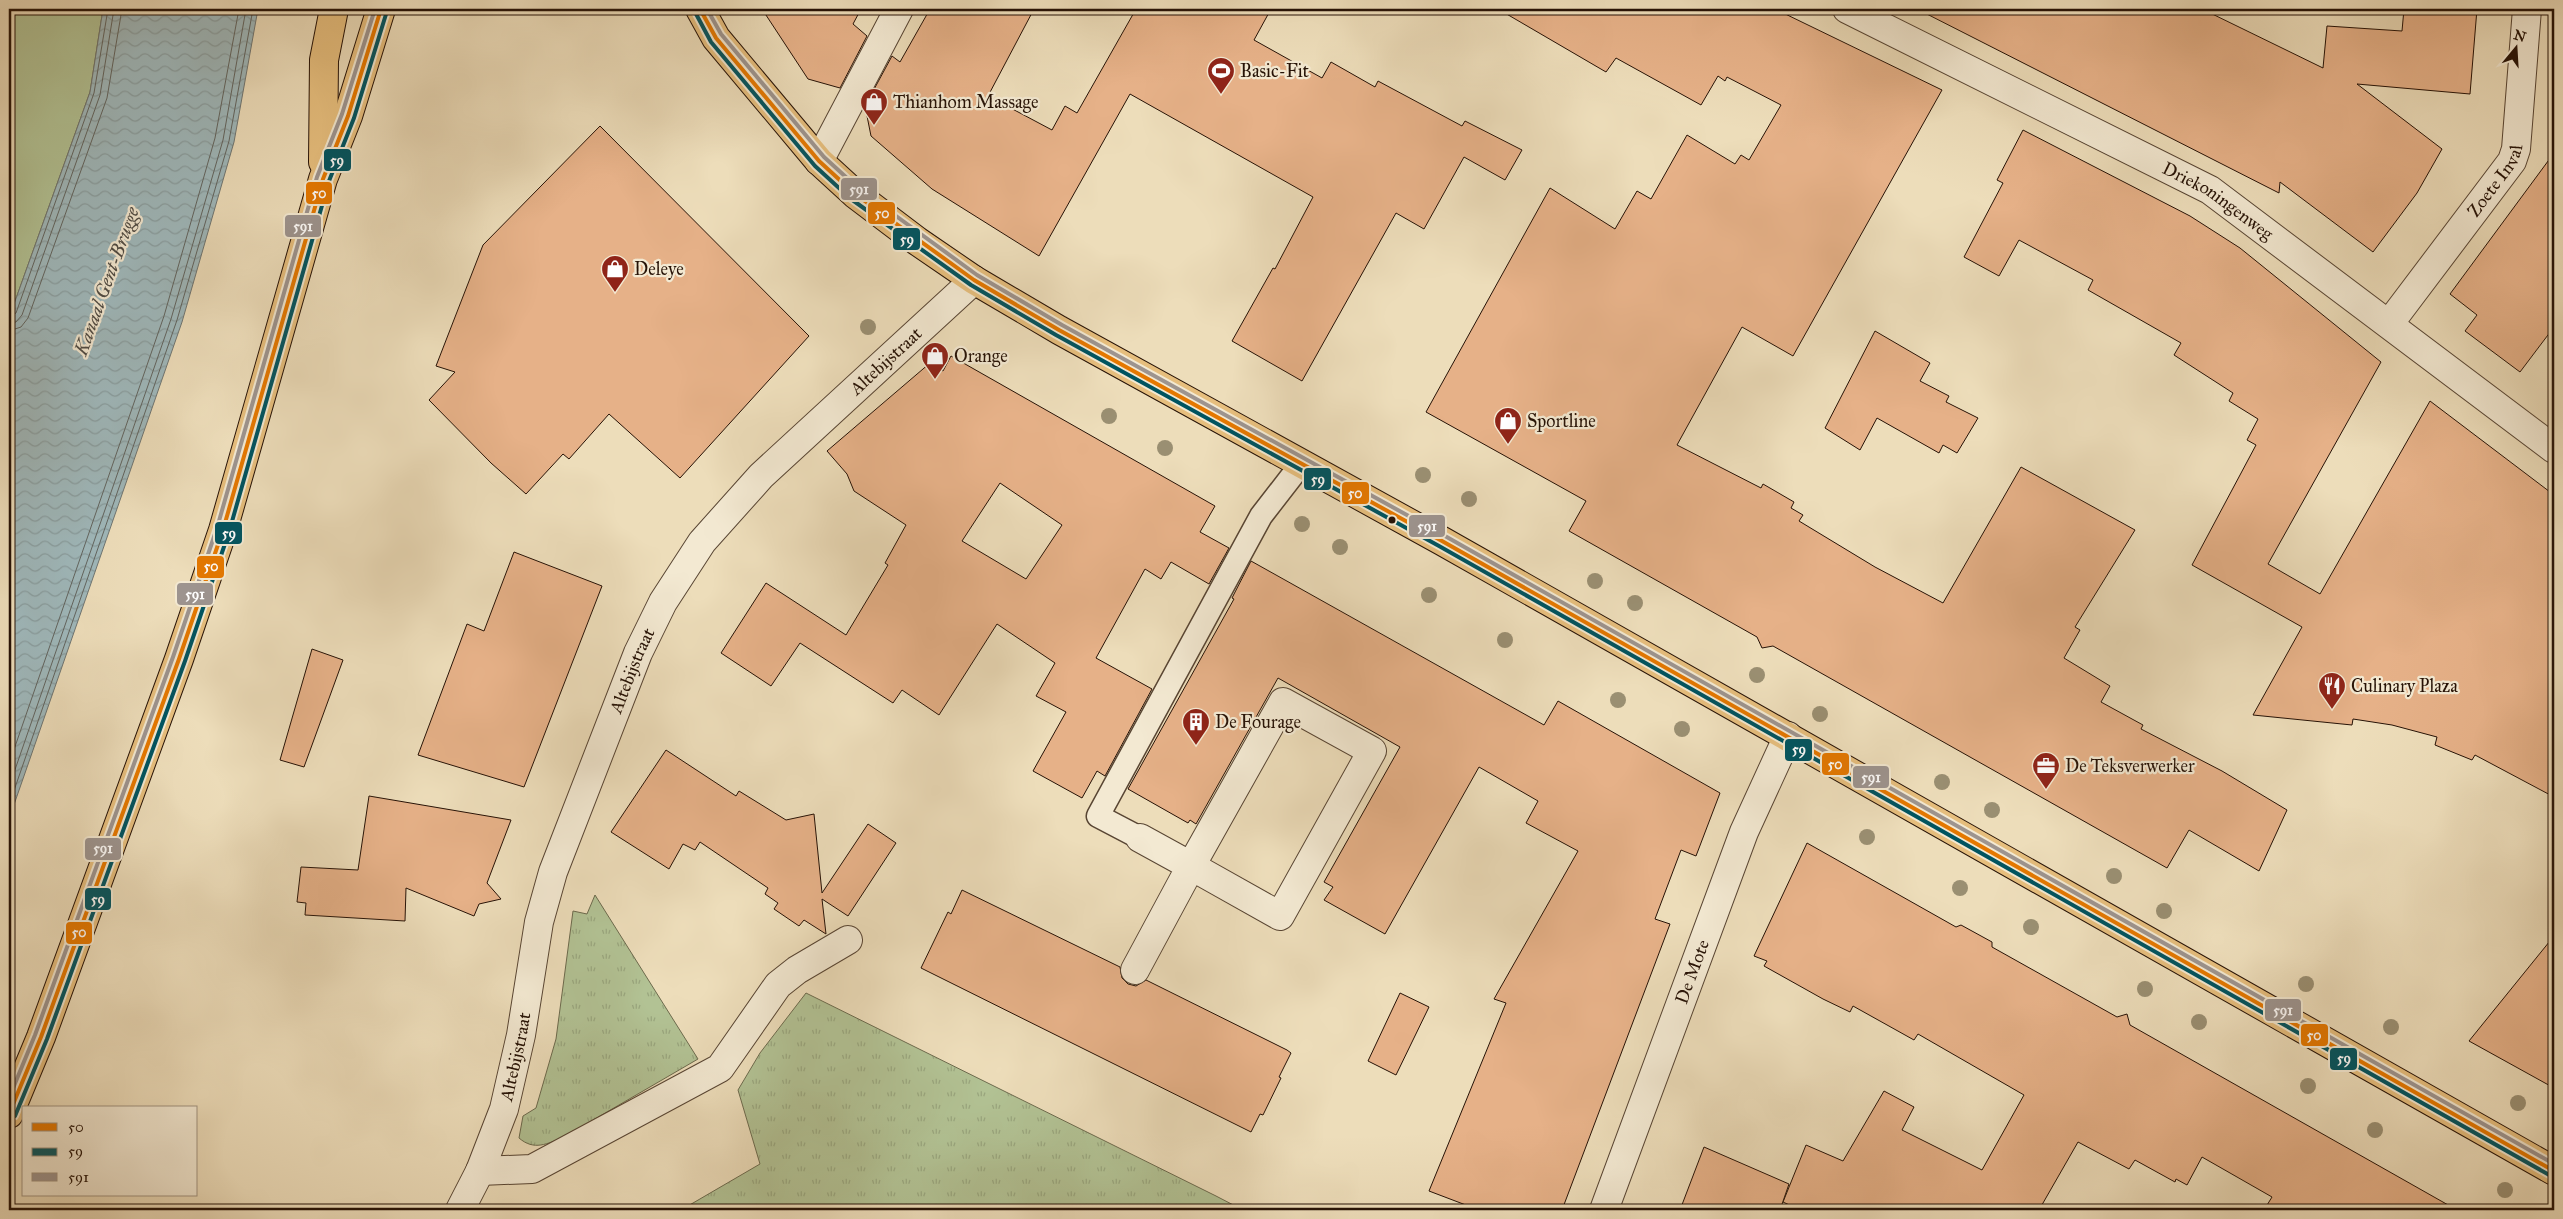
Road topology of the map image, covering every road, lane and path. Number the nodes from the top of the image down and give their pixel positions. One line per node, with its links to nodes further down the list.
1 (334, 9): 8 (main road)
2 (380, 9): 8 (main road)
3 (700, 9): 7 (main road)
4 (899, 9): 7 (street)
5 (1847, 9): 10 (street, Driekoningenweg)
6 (2527, 9): 10 (street, Zoete Inval)
7 (819, 161): 9 (main road)
8 (323, 179): 18 (main road)
9 (974, 280): 12 (main road); 19 (street, Altebijstraat)
10 (2389, 324): 11 (street, Driekoningenweg)
11 (2554, 449)
12 (1302, 463): 13 (main road); 14 (lane)
13 (1788, 736): 20 (main road); 22 (street, De Mote)
14 (1140, 838): 15 (street)
15 (1191, 866): 15 (street); 17 (street)
16 (848, 940): 19 (street)
17 (1135, 970)
18 (9, 1114)
19 (480, 1171): 21 (street, Altebijstraat)
20 (2554, 1171)
21 (460, 1210)
22 (1604, 1210)

